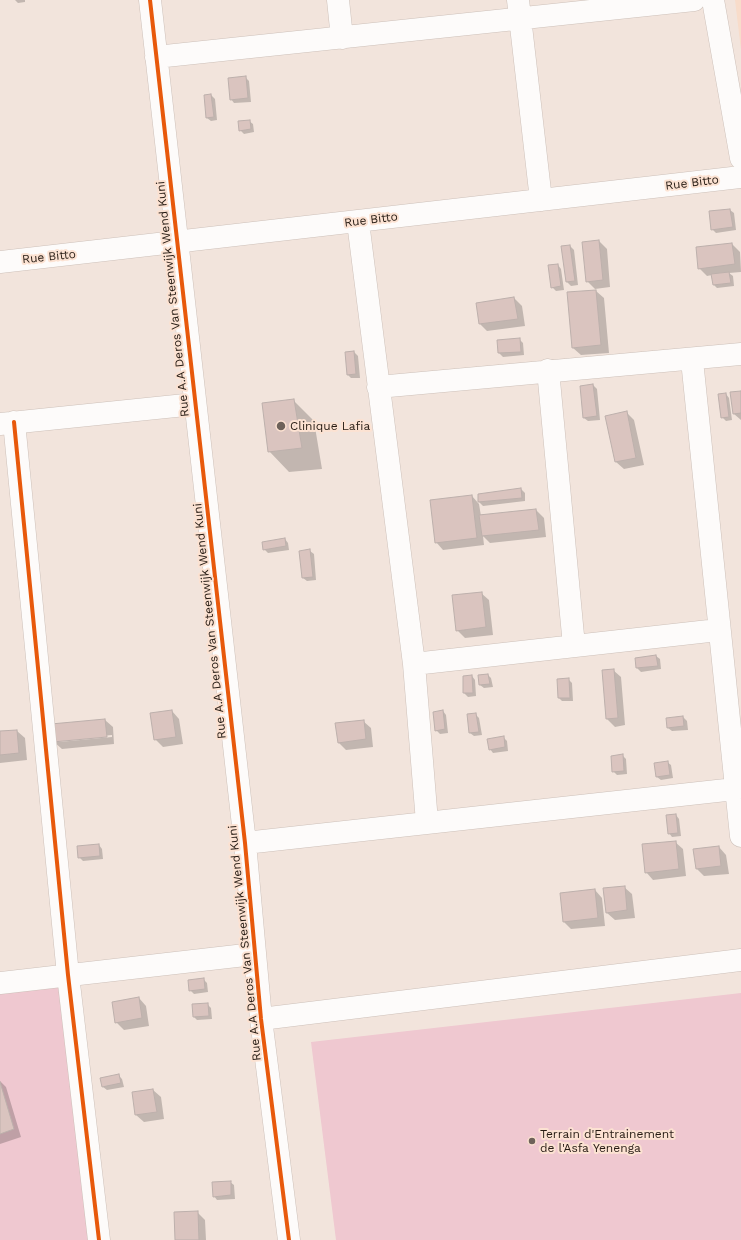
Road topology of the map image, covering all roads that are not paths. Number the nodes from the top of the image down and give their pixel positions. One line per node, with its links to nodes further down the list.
1 (150, 0): 8 (street, Rue A.A Deros Van Steenwijk Wend Kuni)
2 (338, 0): 7 (street)
3 (694, 0): 5 (street)
4 (713, 0): 9 (street)
5 (660, 2): 6 (street)
6 (520, 10): 7 (street); 11 (street)
7 (342, 38): 8 (street)
8 (156, 57): 13 (street, Rue A.A Deros Van Steenwijk Wend Kuni)
9 (741, 158)
10 (741, 177): 11 (street, Rue Bitto)
11 (541, 200): 12 (street, Rue Bitto)
12 (358, 222): 13 (street, Rue Bitto); 18 (street)
13 (177, 243): 14 (street, Rue Bitto); 19 (street, Rue A.A Deros Van Steenwijk Wend Kuni)
14 (0, 262)
15 (741, 354): 16 (street)
16 (692, 360): 17 (street); 21 (street)
17 (548, 370): 18 (street); 22 (street)
18 (378, 387): 23 (street)
19 (195, 404): 20 (street); 27 (street, Rue A.A Deros Van Steenwijk Wend Kuni)
20 (7, 423): 30 (street)
21 (718, 630): 22 (street); 24 (street)
22 (574, 646): 23 (street)
23 (414, 664): 25 (street)
24 (735, 789): 25 (street); 26 (street)
25 (427, 822): 27 (street)
26 (741, 836)
27 (245, 843): 28 (street, Rue A.A Deros Van Steenwijk Wend Kuni)
28 (254, 954): 30 (street); 32 (street, Rue A.A Deros Van Steenwijk Wend Kuni)
29 (741, 960): 32 (street)
30 (68, 975): 31 (street); 33 (street)
31 (0, 982)
32 (261, 1019): 34 (street, Rue A.A Deros Van Steenwijk Wend Kuni)
33 (99, 1240)
34 (289, 1240)

